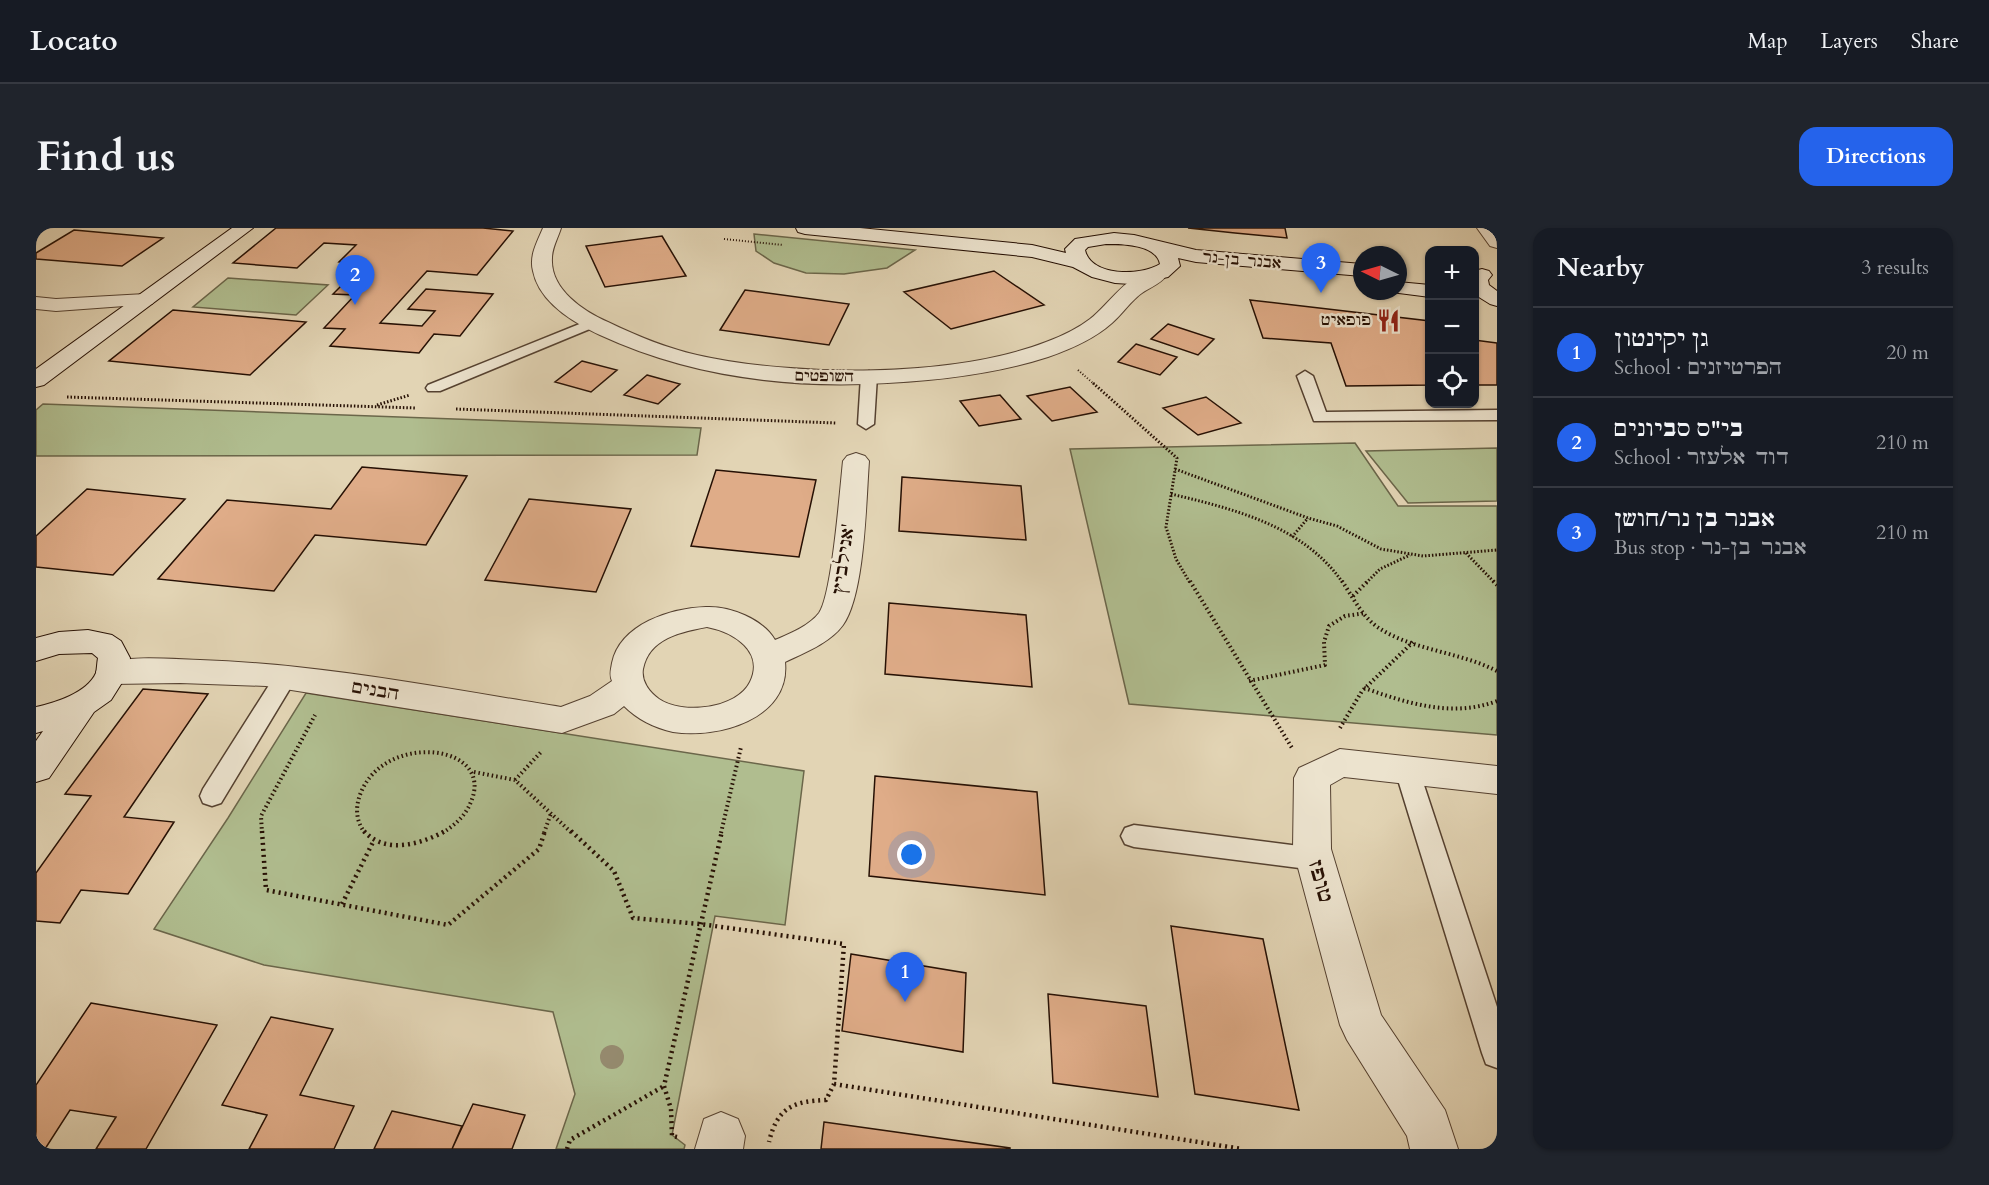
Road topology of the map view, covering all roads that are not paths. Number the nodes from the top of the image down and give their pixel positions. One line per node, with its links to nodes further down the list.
1 (244, 228): 18 (street)
2 (552, 228): 23 (street, השופטים)
3 (805, 228): 9 (street)
4 (936, 228): 6 (street)
5 (1486, 228): 7 (street)
6 (1092, 239): 8 (street, אבנר בן-נר); 9 (street)
7 (1497, 243)
8 (1158, 248): 10 (street, אבנר בן-נר); 11 (street)
9 (1078, 262): 11 (street, אבנר בן-נר)
10 (1353, 269)
11 (1161, 273): 15 (street, אבנר בן-נר); 24 (street, השופטים)
12 (1407, 273): 13 (street)
13 (1425, 274)
14 (1484, 274): 20 (street)
15 (1353, 283)
16 (1407, 289): 17 (street)
17 (1425, 291)
18 (152, 295): 21 (street); 22 (street)
19 (1479, 297): 20 (street)
20 (1496, 300)
21 (46, 304): 22 (street)
22 (117, 320): 26 (street)
23 (592, 323): 24 (street, השופטים); 27 (lane)
24 (869, 376): 29 (lane)
25 (1305, 376): 28 (lane)
26 (36, 380)
27 (434, 388)
28 (1497, 415)
29 (866, 424)
30 (856, 461): 32 (street, אנילביץ')
31 (40, 646): 33 (street)
32 (769, 656): 35 (street); 35 (street)
33 (112, 672): 34 (street, הבנים); 36 (street)
34 (286, 677): 35 (street, הבנים); 41 (lane)
35 (628, 686)
36 (83, 702): 37 (street); 38 (street)
37 (36, 720)
38 (36, 768)
39 (1407, 770): 40 (street); 43 (street, טופז); 44 (lane)
40 (1497, 780)
41 (212, 796)
42 (1134, 836): 43 (lane)
43 (1315, 859): 45 (street, טופז)
44 (1497, 1053)
45 (1434, 1149)

